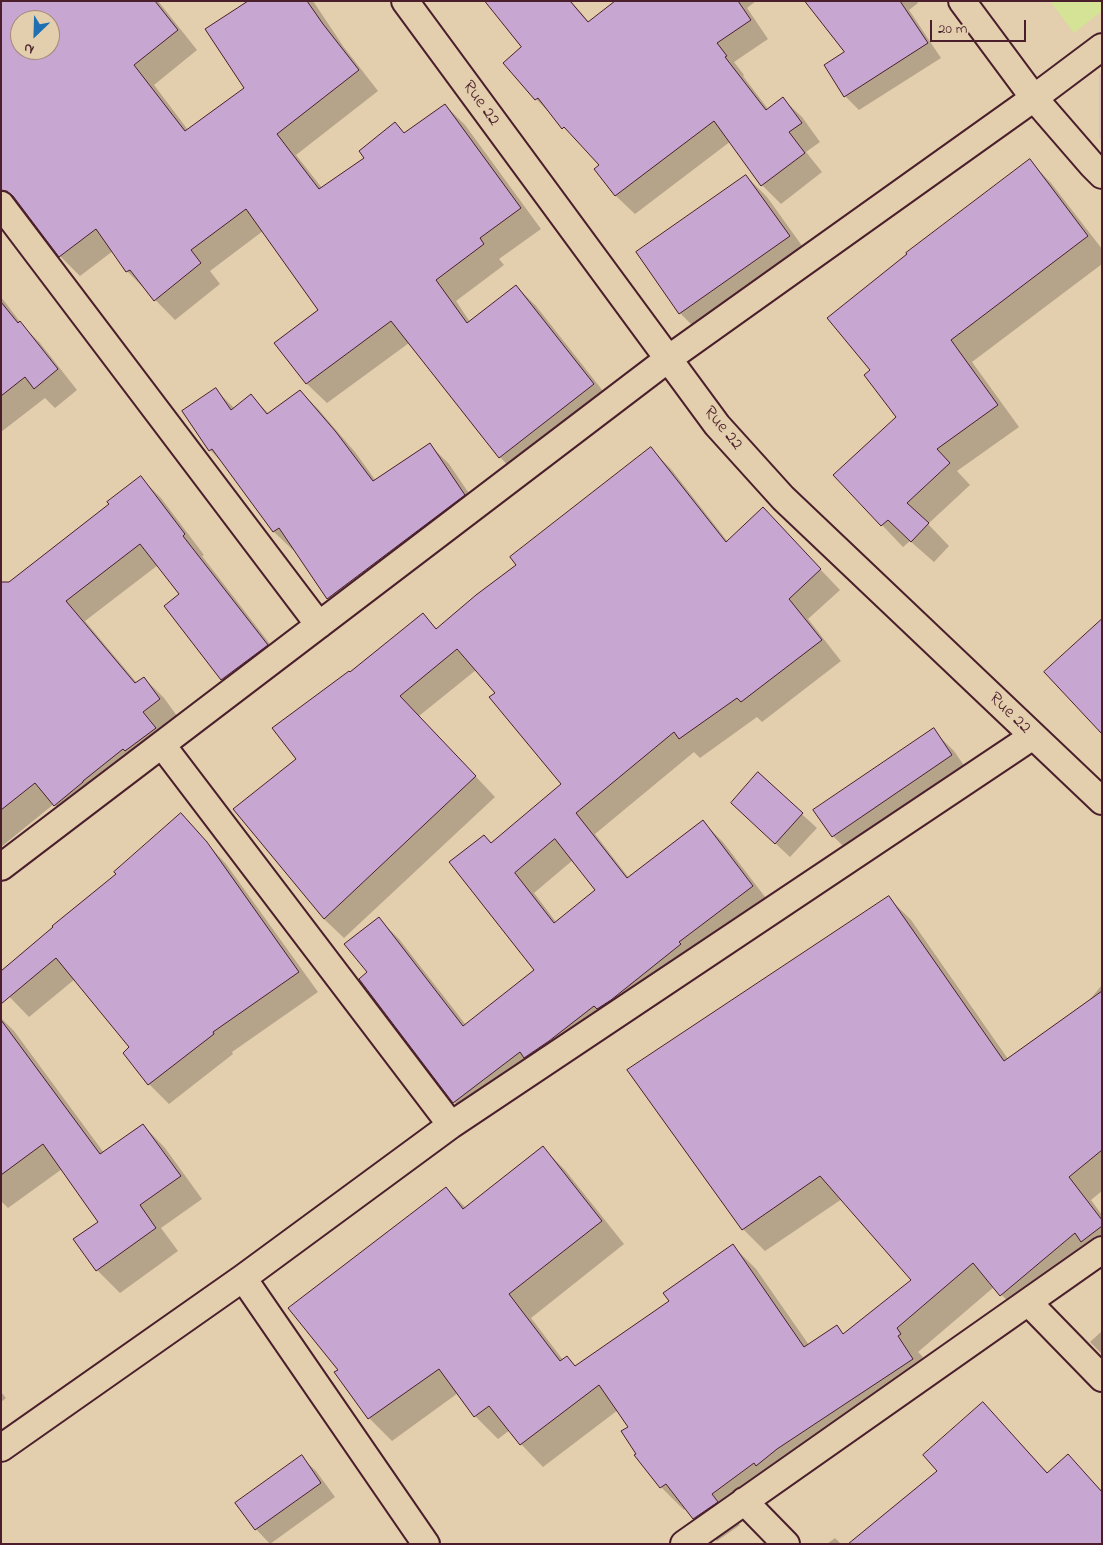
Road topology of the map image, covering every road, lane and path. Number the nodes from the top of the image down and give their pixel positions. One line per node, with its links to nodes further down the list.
1 (405, 1): 7 (street, Rue 22)
2 (962, 1): 4 (street)
3 (1102, 47): 4 (street)
4 (1034, 98): 5 (street); 7 (street)
5 (1102, 174)
6 (1, 205): 8 (street)
7 (668, 359): 8 (street); 9 (street, Rue 22)
8 (318, 625): 10 (street)
9 (1033, 736): 11 (street, Rue 22); 13 (street)
10 (162, 745): 12 (street); 13 (street)
11 (1102, 801)
12 (1, 867)
13 (450, 1125): 15 (street)
14 (1102, 1250): 16 (street)
15 (243, 1278): 18 (street); 20 (street)
16 (1028, 1302): 17 (street); 19 (street)
17 (1102, 1378)
18 (1, 1448)
19 (744, 1501): 21 (street); 22 (street)
20 (426, 1544)
21 (684, 1544)
22 (786, 1544)

